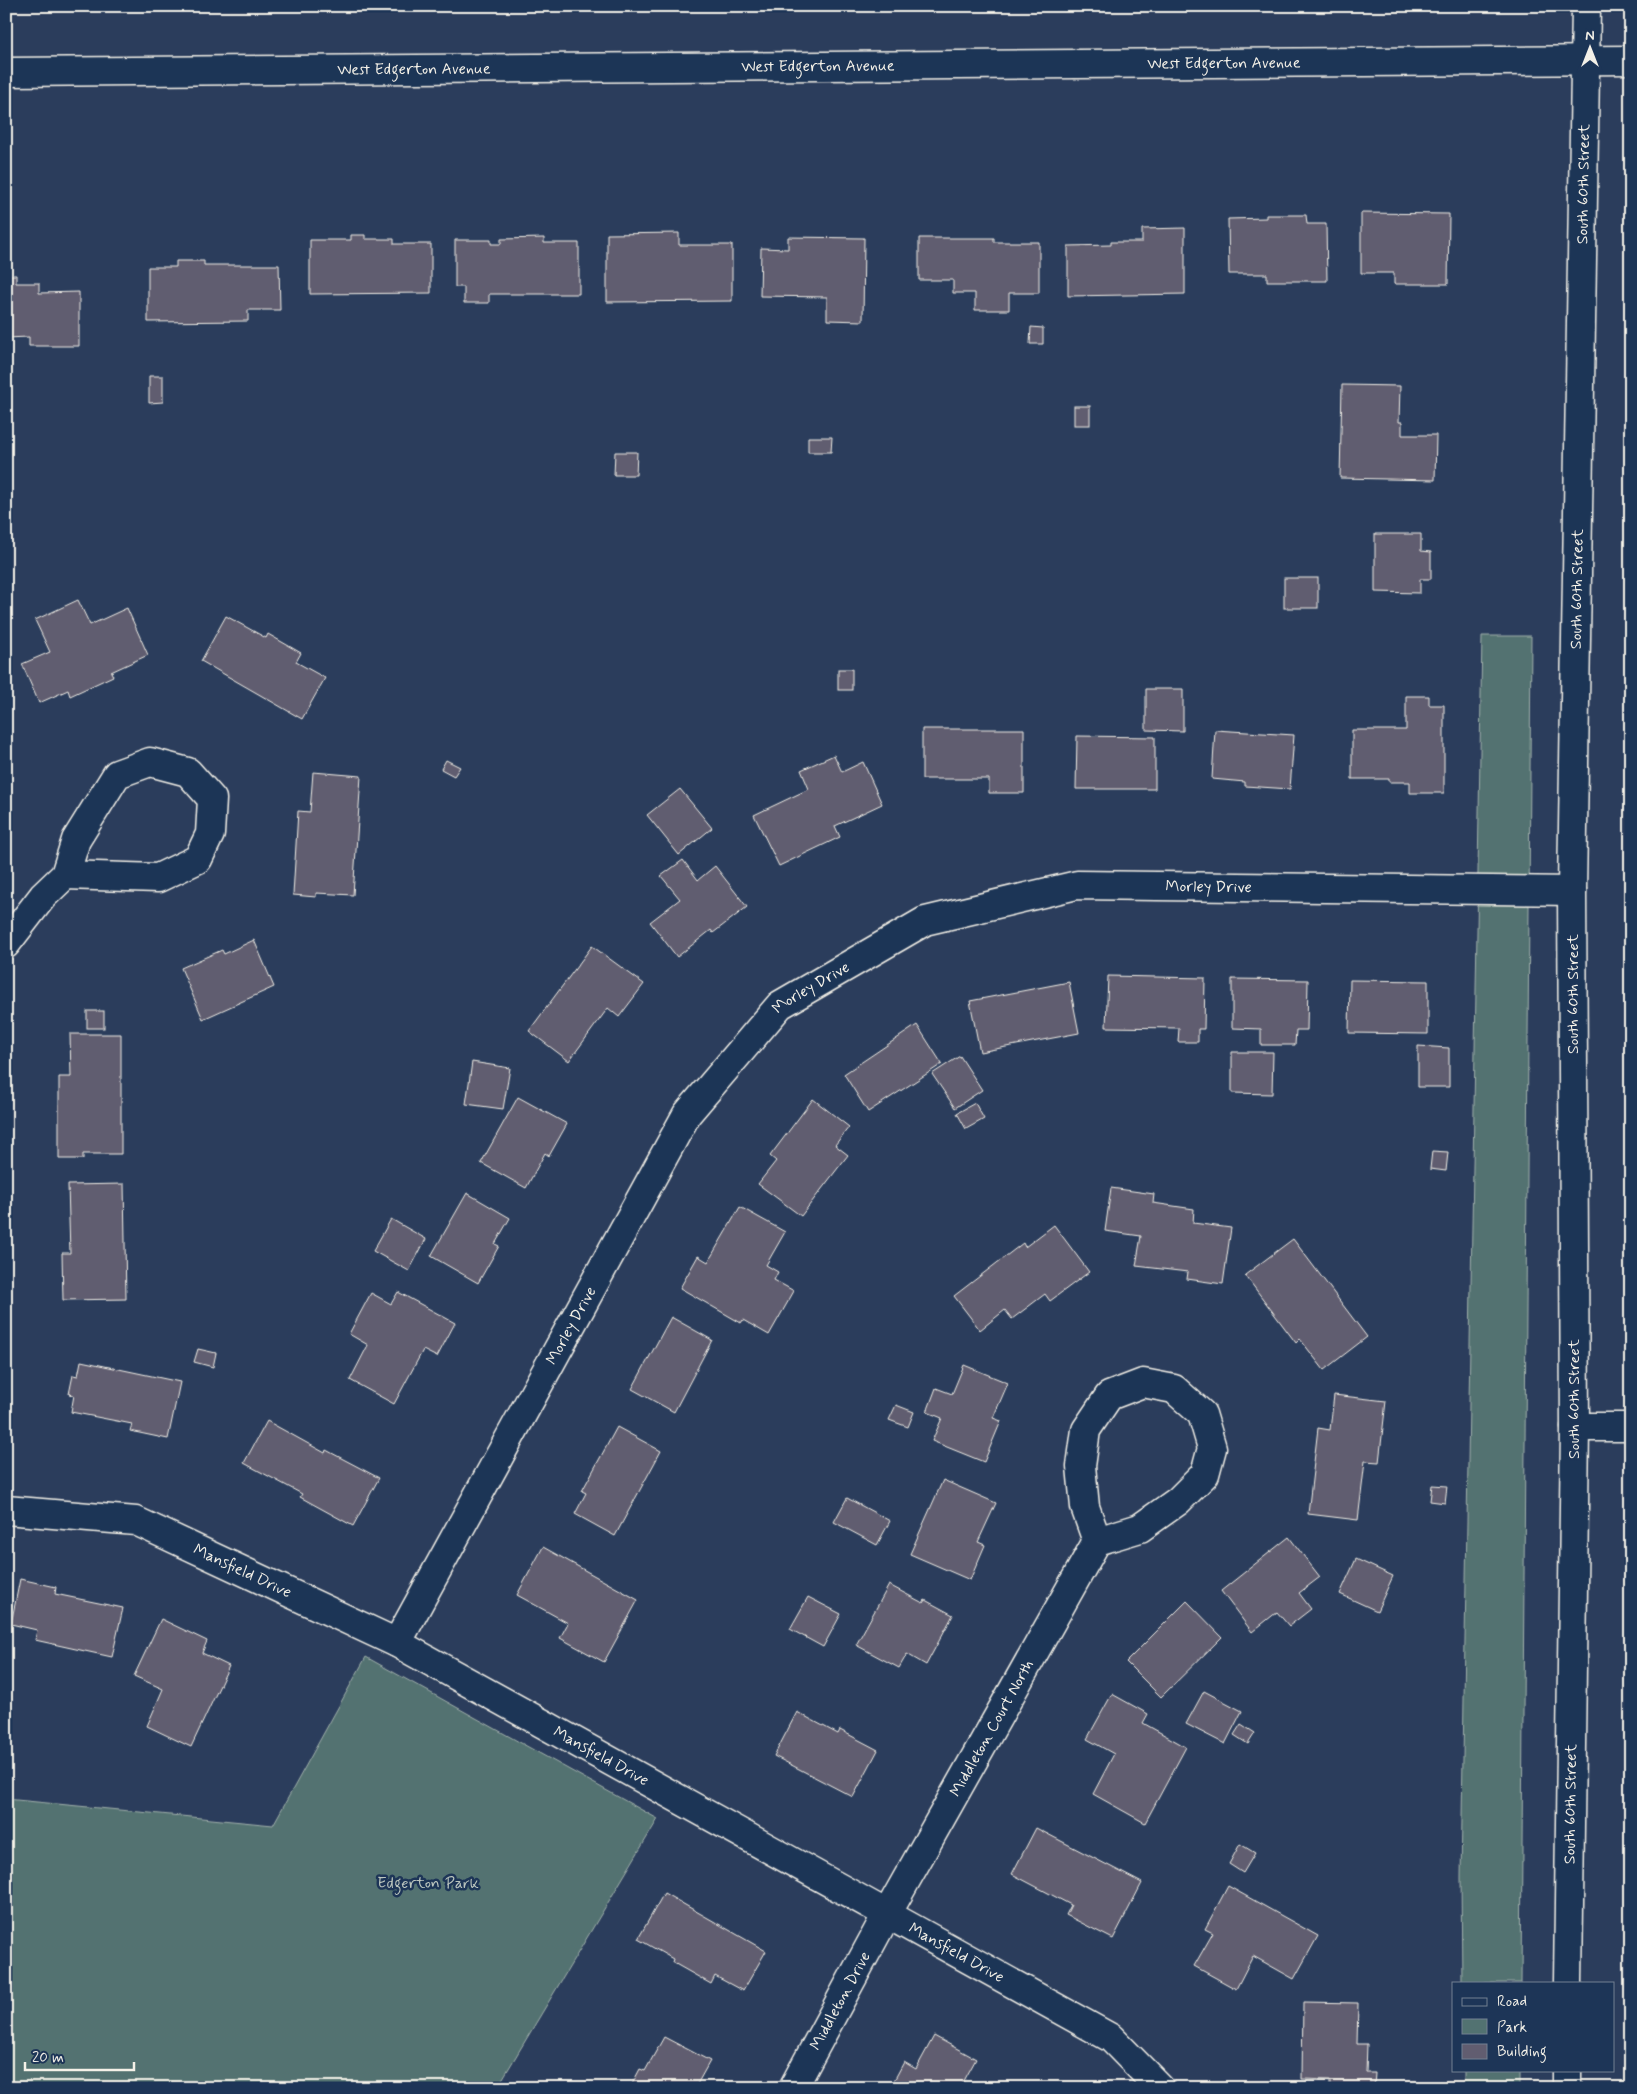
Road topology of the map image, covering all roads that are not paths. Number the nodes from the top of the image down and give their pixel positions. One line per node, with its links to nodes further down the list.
1 (1586, 6): 3 (street, South 60th Street)
2 (1631, 60): 3 (street, West Edgerton Avenue)
3 (1585, 61): 4 (street, West Edgerton Avenue); 6 (street, South 60th Street)
4 (6, 72)
5 (65, 875): 5 (street); 7 (street)
6 (1572, 891): 8 (street, South 60th Street); 12 (street, Morley Drive)
7 (6, 944)
8 (1575, 1427): 9 (street); 14 (street, South 60th Street)
9 (1631, 1427)
10 (6, 1510): 12 (street, Mansfield Drive)
11 (1097, 1541): 11 (street); 13 (street, Middleton Court North)
12 (397, 1643): 13 (street, Mansfield Drive)
13 (887, 1914): 16 (street, Middleton Drive); 17 (street, Mansfield Drive)
14 (1568, 1982)
15 (1567, 2072): 18 (street)
16 (793, 2088)
17 (1160, 2088)
18 (1567, 2088)

